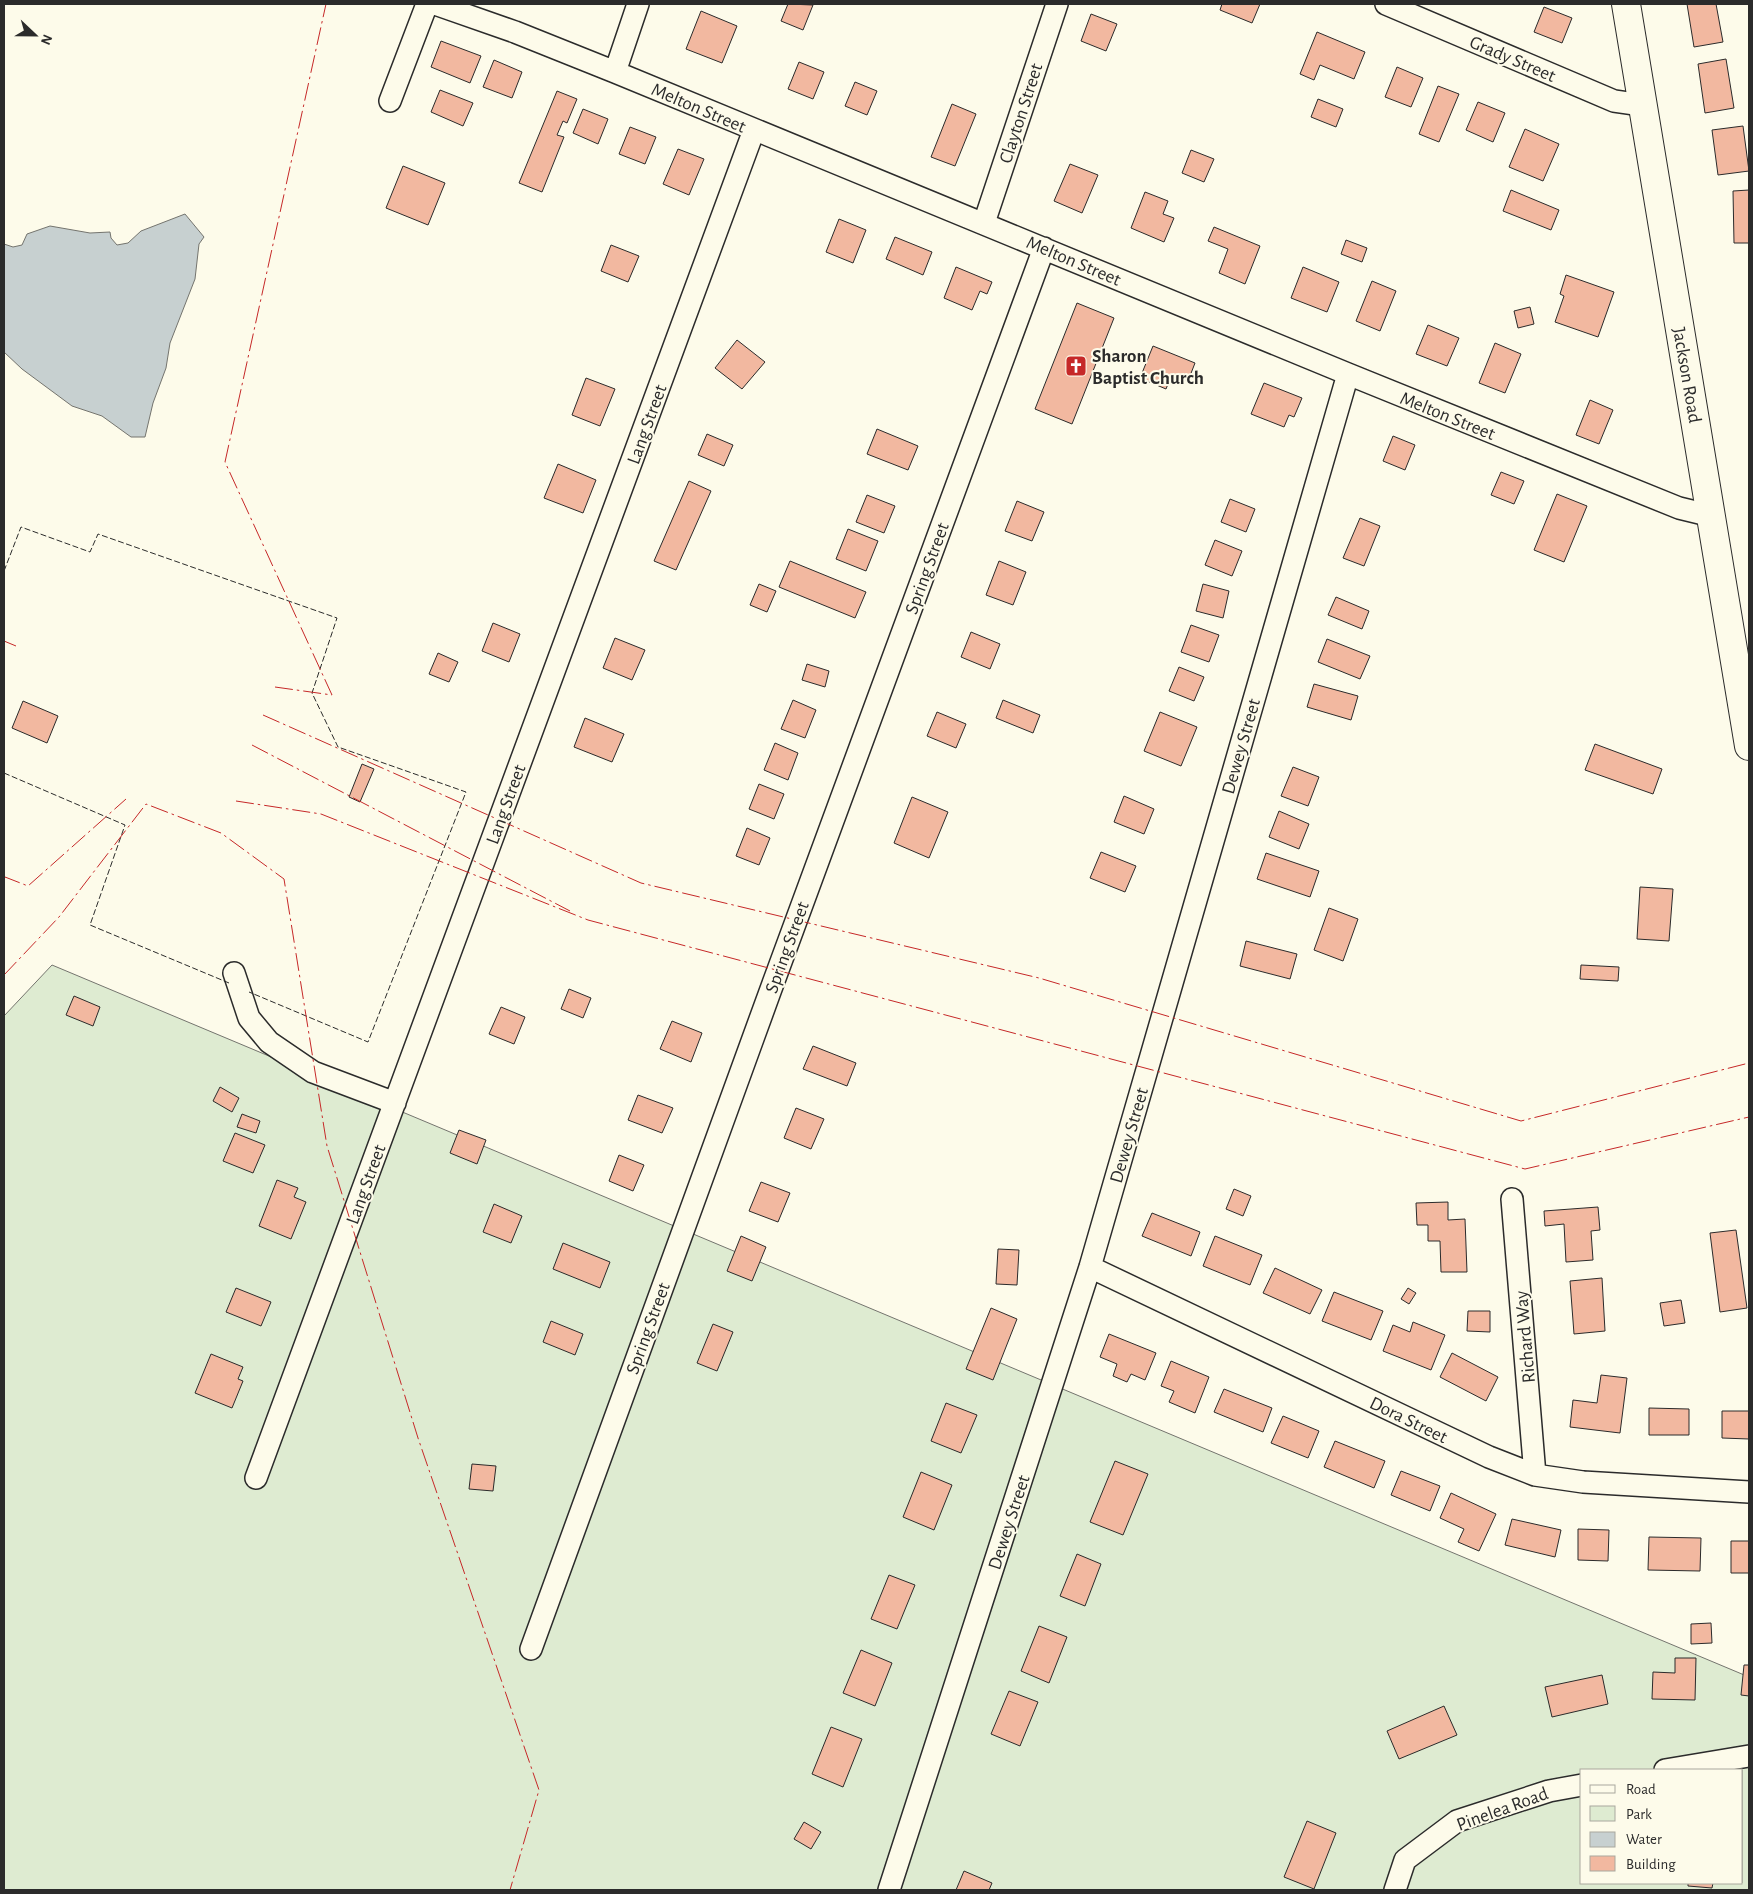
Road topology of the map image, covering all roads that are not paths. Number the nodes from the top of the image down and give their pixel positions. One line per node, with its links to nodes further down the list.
1 (427, 4): 8 (street)
2 (435, 4): 7 (street, Melton Street)
3 (638, 4): 7 (street)
4 (1057, 4): 11 (street, Clayton Street)
5 (1386, 4): 9 (street, Grady Street)
6 (1626, 4): 9 (main road, Jackson Road)
7 (615, 72): 10 (street, Melton Street)
8 (390, 102)
9 (1642, 105): 14 (main road, Jackson Road)
10 (754, 130): 11 (street, Melton Street); 17 (street, Lang Street)
11 (984, 223): 12 (street, Melton Street)
12 (1044, 248): 13 (street, Melton Street); 23 (street, Spring Street)
13 (1348, 374): 14 (street, Melton Street); 19 (street, Dewey Street)
14 (1712, 516): 15 (main road, Jackson Road)
15 (1749, 746)
16 (234, 973): 17 (street)
17 (395, 1103): 21 (street, Lang Street)
18 (1512, 1199): 20 (street, Richard Way)
19 (1090, 1267): 20 (street, Dora Street); 27 (street, Dewey Street)
20 (1535, 1474): 22 (street, Dora Street)
21 (256, 1478)
22 (1749, 1492)
23 (531, 1648)
24 (1749, 1756): 25 (street)
25 (1671, 1769)
26 (1580, 1785): 28 (street, Pinelea Road)
27 (889, 1890)
28 (1395, 1890)

